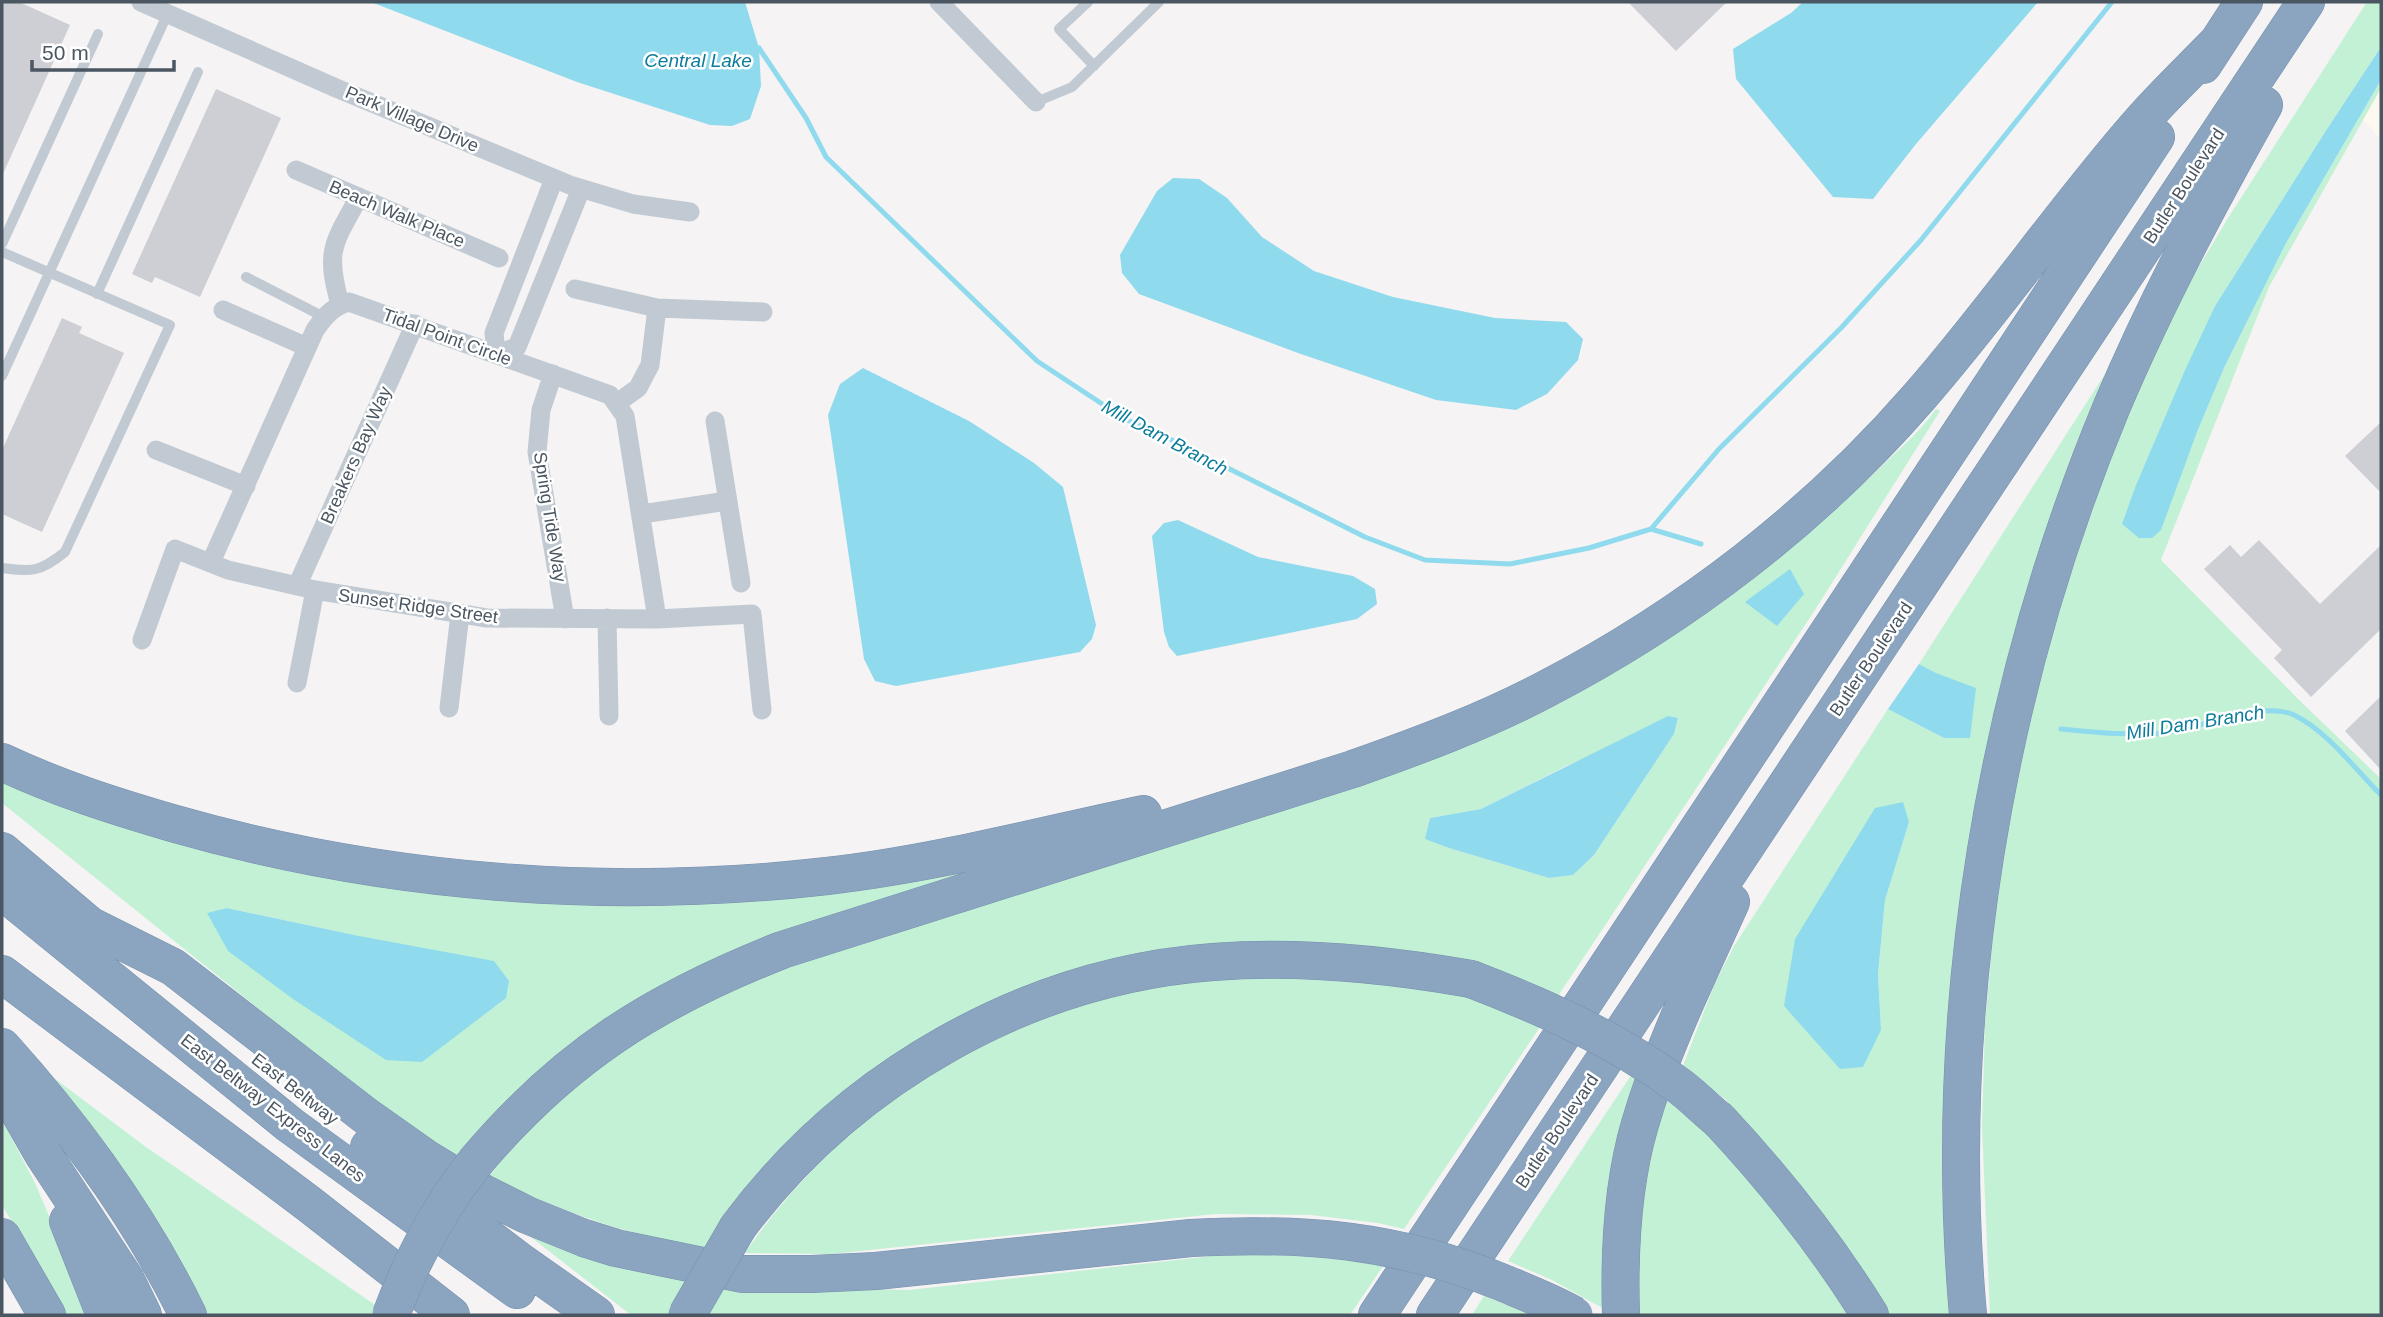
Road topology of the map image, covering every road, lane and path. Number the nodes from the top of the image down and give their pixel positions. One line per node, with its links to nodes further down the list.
1 (141, 2): 8 (street, Park Village Drive)
2 (939, 2): 13 (street)
3 (1088, 2): 11 (lane)
4 (1159, 2): 11 (lane)
5 (2244, 2): 10 (highway)
6 (2306, 2): 58 (highway, Butler Boulevard)
7 (2323, 2): 83 (highway)
8 (167, 15): 15 (street, Park Village Drive); 24 (lane)
9 (98, 34): 19 (lane)
10 (2216, 46): 57 (highway); 78 (highway)
11 (1094, 66): 13 (lane)
12 (198, 72): 27 (lane)
13 (1036, 102)
14 (296, 170): 17 (street, Beach Walk Place)
15 (554, 179): 16 (street, Park Village Drive); 20 (street)
16 (581, 188): 18 (street, Park Village Drive); 22 (street)
17 (359, 197): 23 (street, Beach Walk Place); 30 (street)
18 (691, 212)
19 (2, 243)
20 (529, 243): 22 (lane); 34 (street)
21 (2, 252): 24 (lane)
22 (554, 254): 34 (street)
23 (499, 258)
24 (49, 272): 27 (lane); 36 (lane)
25 (246, 277): 30 (lane)
26 (575, 289): 28 (street)
27 (97, 294): 44 (lane)
28 (657, 308): 31 (street); 37 (street)
29 (223, 310): 33 (street)
30 (332, 311): 32 (street, Tidal Point Circle); 33 (street)
31 (763, 312)
32 (415, 324): 34 (street, Tidal Point Circle); 46 (street, Breakers Bay Way)
33 (307, 347): 40 (street)
34 (496, 354): 35 (street, Tidal Point Circle)
35 (553, 374): 37 (street, Tidal Point Circle); 48 (street, Spring Tide Way)
36 (2, 376)
37 (617, 404): 42 (street)
38 (715, 421): 41 (street)
39 (156, 450): 40 (street)
40 (246, 486): 43 (street)
41 (727, 501): 42 (street); 45 (street)
42 (642, 513): 50 (street)
43 (211, 562): 46 (street, Sunset Ridge Street); 51 (street, Sunset Ridge Street)
44 (2, 568)
45 (741, 583)
46 (306, 588): 47 (street, Sunset Ridge Street); 52 (street, Breakers Bay Way)
47 (460, 614): 48 (street, Sunset Ridge Street); 53 (street)
48 (565, 618): 49 (street, Sunset Ridge Street)
49 (607, 618): 50 (street, Sunset Ridge Street); 55 (street)
50 (657, 619): 54 (street, Sunset Ridge Street)
51 (142, 640)
52 (297, 683)
53 (449, 708)
54 (762, 710)
55 (608, 716)
56 (2, 762): 57 (highway)
57 (1353, 769): 72 (highway, bridge)
58 (1782, 792): 79 (highway, Butler Boulevard); 81 (highway)
59 (2, 851): 61 (highway, East Beltway)
60 (2, 891): 75 (highway, East Beltway Express Lanes)
61 (87, 924): 76 (highway, East Beltway); 80 (highway, bridge)
62 (2, 974): 74 (highway)
63 (2, 1005): 73 (highway)
64 (2, 1047): 71 (highway)
65 (2, 1082): 66 (highway)
66 (43, 1154): 69 (highway); 70 (highway)
67 (2, 1237): 68 (highway)
68 (47, 1315)
69 (105, 1315)
70 (143, 1315)
71 (188, 1315)
72 (390, 1315)
73 (440, 1315)
74 (451, 1315)
75 (552, 1315)
76 (596, 1315)
77 (687, 1315): 82 (highway, bridge)
78 (1377, 1315)
79 (1436, 1315)
80 (1574, 1315)
81 (1621, 1315)
82 (1870, 1315)
83 (1968, 1315)

